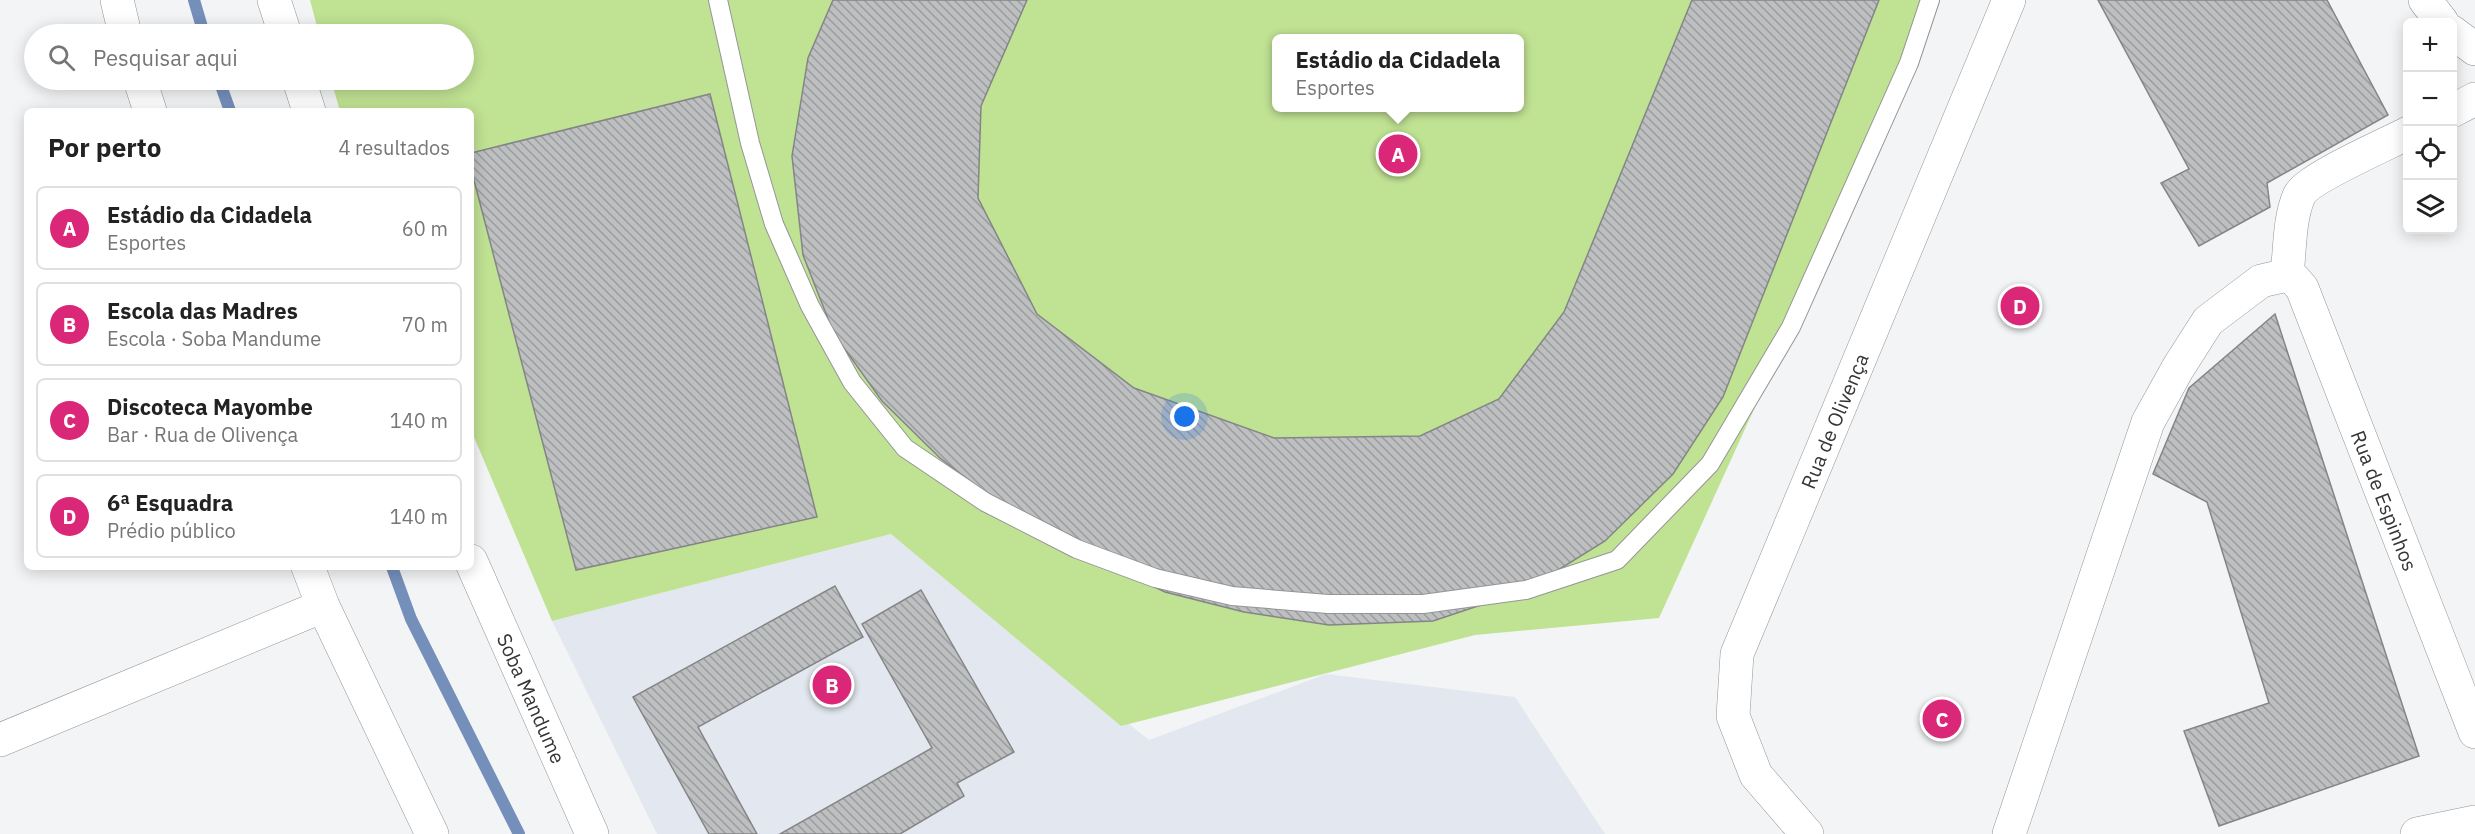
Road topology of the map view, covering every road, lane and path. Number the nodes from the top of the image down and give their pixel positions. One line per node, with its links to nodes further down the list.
1 (117, 0): 8 (street)
2 (274, 0): 9 (street)
3 (718, 0): 4 (lane)
4 (1930, 0)
5 (2009, 0): 28 (street, Rua de Olivença)
6 (2425, 0): 7 (street)
7 (2439, 18)
8 (123, 24)
9 (282, 24)
10 (2457, 36): 11 (street)
11 (2475, 49)
12 (143, 90): 15 (street)
13 (302, 90): 16 (street)
14 (2475, 99): 17 (street)
15 (149, 108)
16 (308, 108)
17 (2457, 108)
18 (2403, 136): 19 (street)
19 (2287, 275): 23 (street, Rua de Espinhos); 29 (street)
20 (474, 568): 27 (street, Soba Mandume)
21 (309, 570): 22 (street)
22 (322, 606): 24 (street); 26 (street)
23 (2475, 732)
24 (0, 740)
25 (2475, 822): 30 (street)
26 (432, 834)
27 (592, 834)
28 (1807, 834)
29 (2009, 834)
30 (2418, 834)

